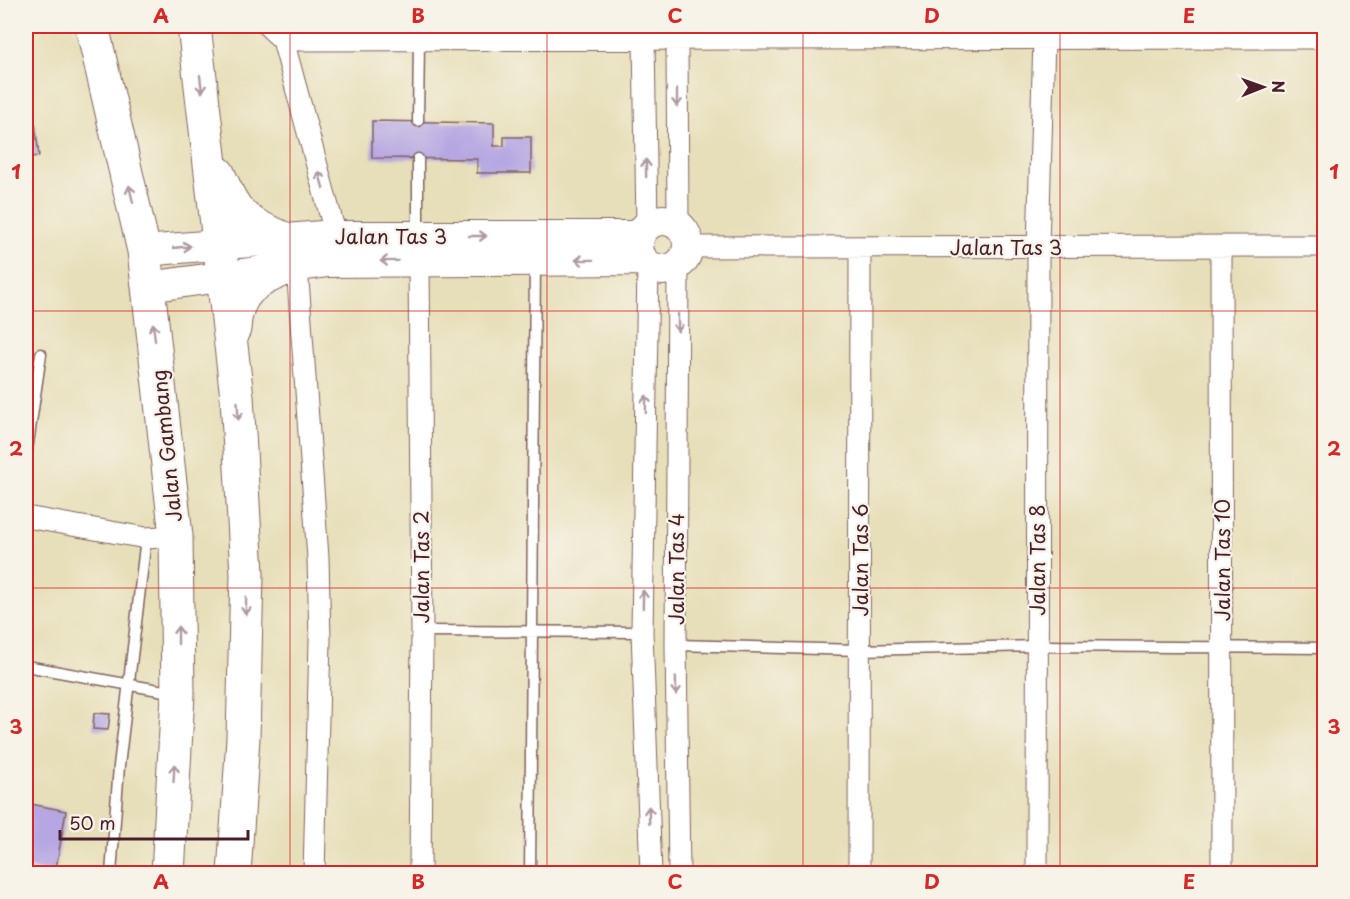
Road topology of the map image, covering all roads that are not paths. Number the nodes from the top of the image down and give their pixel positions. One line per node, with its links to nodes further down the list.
1 (92, 26): 22 (highway, Jalan Gambang, one-way to 1)
2 (194, 26): 11 (highway, one-way to 11)
3 (804, 32): 5 (street); 8 (street)
4 (276, 33): 9 (street); 13 (street, one-way to 4)
5 (1044, 38): 6 (street); 20 (street, Jalan Tas 8)
6 (1324, 38)
7 (644, 39): 8 (street); 9 (street); 18 (street, Jalan Tas 4, one-way to 7)
8 (677, 39): 15 (street, Jalan Tas 4, one-way to 15)
9 (419, 40): 10 (lane)
10 (418, 121)
11 (209, 155): 14 (highway); 23 (highway)
12 (418, 159): 21 (lane)
13 (336, 236): 21 (street, Jalan Tas 3); 23 (street, Jalan Tas 3)
14 (220, 243): 22 (street, Jalan Tas 3, one-way to 14); 23 (street, Jalan Tas 3); 25 (highway)
15 (681, 246): 18 (street); 18 (street); 19 (street, Jalan Tas 3); 35 (street, Jalan Tas 4, one-way to 35)
16 (1221, 246): 17 (street, Jalan Tas 3); 20 (street, Jalan Tas 3); 37 (street, Jalan Tas 10)
17 (1324, 246)
18 (644, 247): 21 (street, Jalan Tas 3, one-way to 18); 24 (street, Jalan Tas 3, one-way to 24); 34 (street, Jalan Tas 4, one-way to 18)
19 (860, 247): 20 (street, Jalan Tas 3); 39 (street, Jalan Tas 6)
20 (1038, 247): 36 (street, Jalan Tas 8)
21 (418, 249): 23 (street, Jalan Tas 3, one-way to 23); 24 (street, Jalan Tas 3); 32 (street, Jalan Tas 2)
22 (144, 251): 26 (highway, Jalan Gambang)
23 (290, 257): 25 (street, Jalan Tas 3); 27 (highway); 46 (street)
24 (535, 261): 33 (lane)
25 (224, 278): 26 (street, Jalan Tas 3); 27 (highway)
26 (148, 288): 31 (highway, Jalan Gambang, one-way to 26)
27 (233, 353): 45 (highway, one-way to 45)
28 (41, 354): 29 (lane)
29 (26, 457)
30 (26, 517): 31 (street)
31 (161, 537): 41 (lane); 42 (highway, Jalan Gambang, one-way to 31)
32 (422, 631): 33 (lane); 47 (street, Jalan Tas 2)
33 (532, 632): 34 (lane); 48 (lane)
34 (642, 632): 49 (street, Jalan Tas 4, one-way to 34)
35 (676, 645): 39 (lane); 50 (street, Jalan Tas 4, one-way to 50)
36 (1037, 646): 37 (lane); 39 (lane); 52 (street, Jalan Tas 8)
37 (1222, 646): 38 (lane); 53 (street, Jalan Tas 10)
38 (1324, 648)
39 (860, 650): 51 (street, Jalan Tas 6)
40 (26, 666): 41 (lane)
41 (129, 686): 42 (lane); 43 (lane)
42 (178, 694): 44 (highway, Jalan Gambang, one-way to 42)
43 (111, 873)
44 (168, 873)
45 (234, 873)
46 (314, 873)
47 (420, 873)
48 (530, 873)
49 (651, 873)
50 (679, 873)
51 (859, 873)
52 (1037, 873)
53 (1222, 873)

